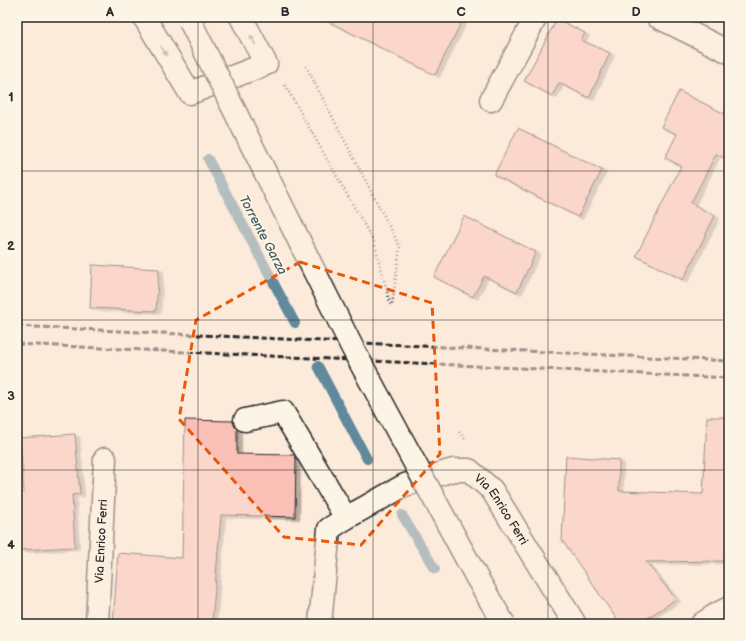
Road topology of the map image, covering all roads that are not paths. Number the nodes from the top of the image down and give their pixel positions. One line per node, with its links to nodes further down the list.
1 (144, 17): 2 (street, one-way to 2)
2 (241, 17)
3 (536, 17): 7 (street)
4 (658, 17): 6 (street)
5 (190, 22): 14 (street, bridge)
6 (729, 52)
7 (491, 100)
8 (245, 420): 10 (street)
9 (105, 459): 12 (street, Via Enrico Ferri)
10 (346, 518): 13 (street, Via Enrico Ferri); 15 (street, Via Enrico Ferri)
11 (729, 608): 16 (street)
12 (97, 624)
13 (320, 624)
14 (504, 624)
15 (574, 624)
16 (702, 624)

